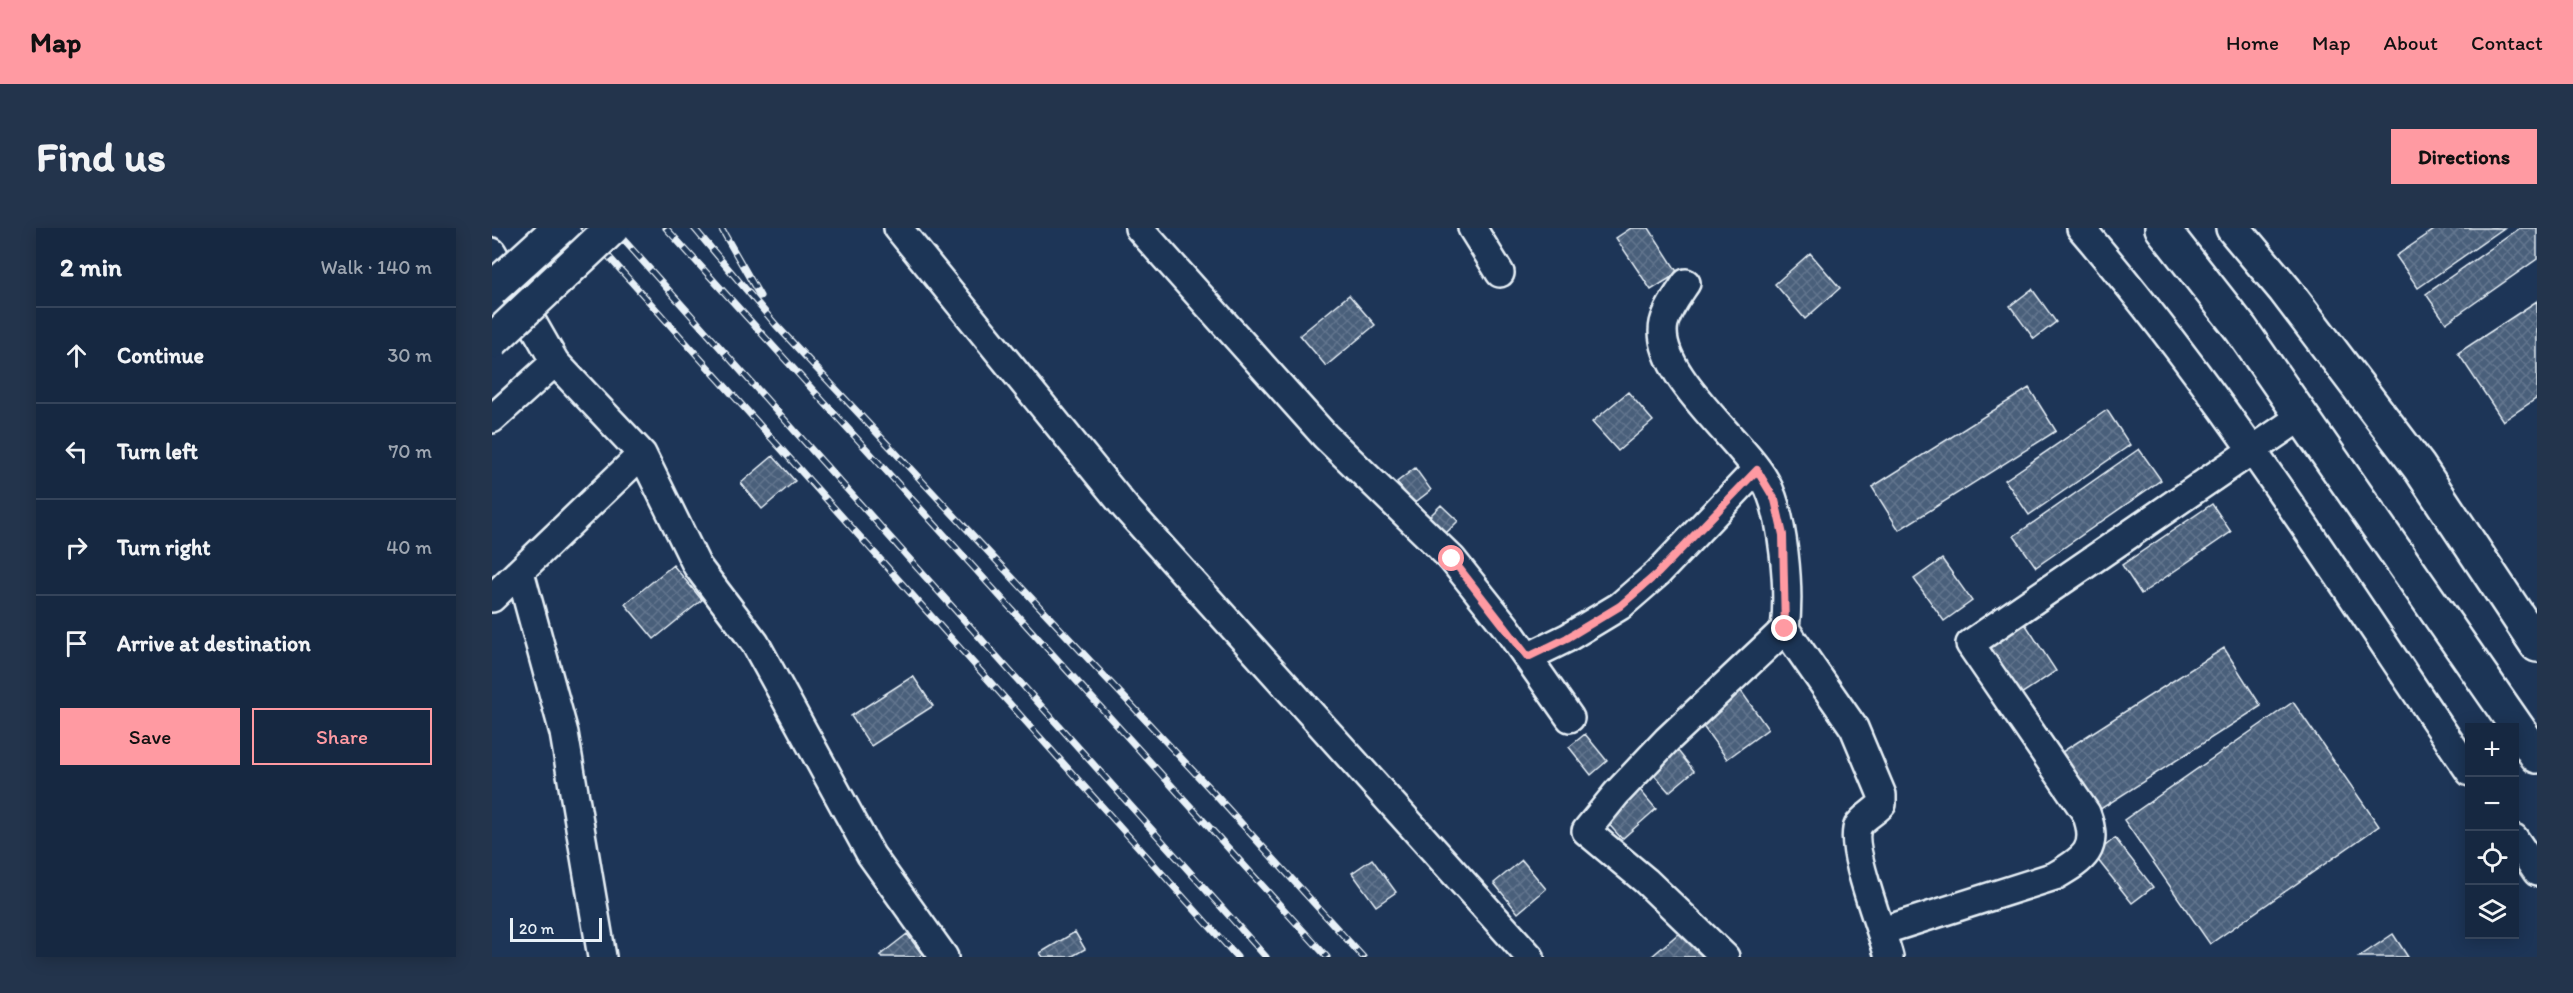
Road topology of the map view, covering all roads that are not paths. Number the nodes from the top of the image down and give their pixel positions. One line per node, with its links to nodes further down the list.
1 (559, 228): 12 (street, bridge)
2 (612, 228): 13 (street, bridge)
3 (898, 228): 33 (street)
4 (1139, 228): 24 (street)
5 (1472, 228): 10 (street)
6 (2082, 228): 18 (street)
7 (2162, 228): 15 (street)
8 (2233, 228): 23 (street)
9 (492, 252): 14 (street)
10 (1500, 273)
11 (1686, 283): 19 (street)
12 (492, 289)
13 (492, 341)
14 (555, 362): 16 (street); 17 (street)
15 (2302, 416): 18 (street); 26 (street)
16 (492, 419)
17 (642, 453): 20 (street); 32 (street)
18 (2251, 453): 27 (street); 30 (street)
19 (1757, 470): 22 (street); 24 (street)
20 (520, 572): 21 (street); 31 (street)
21 (492, 598)
22 (1785, 629): 30 (street); 34 (street)
23 (2537, 645)
24 (1528, 657): 25 (street)
25 (1570, 718)
26 (2537, 756)
27 (2465, 766)
28 (2519, 845): 29 (street)
29 (2537, 872)
30 (1882, 931): 35 (street)
31 (602, 957)
32 (944, 957)
33 (1530, 957)
34 (1725, 957)
35 (1889, 957)

